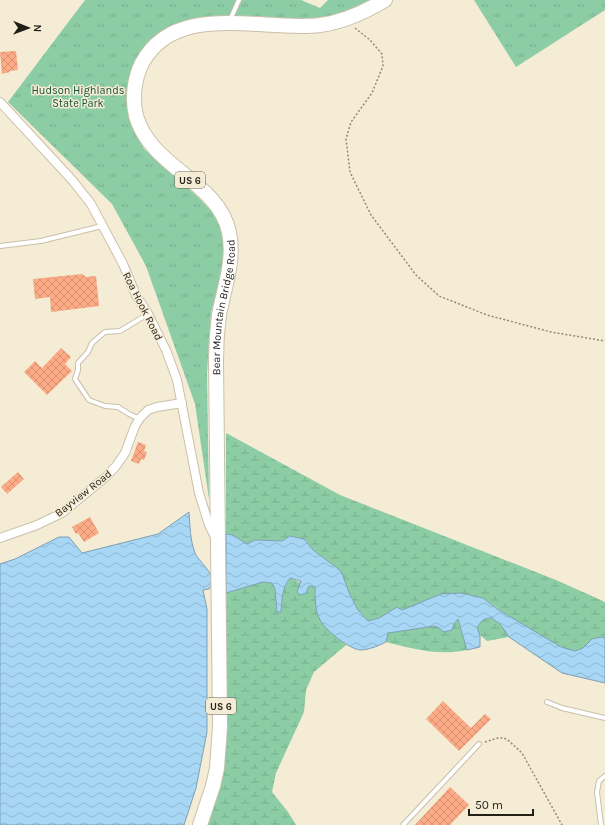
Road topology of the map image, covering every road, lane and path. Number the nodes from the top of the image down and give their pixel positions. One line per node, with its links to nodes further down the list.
1 (239, 0): 4 (lane)
2 (385, 0): 3 (highway, Bear Mountain Bridge Road / US 6)
3 (344, 20): 4 (highway, Bear Mountain Bridge Road / US 6); 9 (path)
4 (229, 22): 13 (highway, Bear Mountain Bridge Road / US 6)
5 (0, 102): 6 (street, Roa Hook Road)
6 (102, 226): 7 (lane); 8 (street, Roa Hook Road)
7 (0, 246)
8 (148, 314): 10 (street, Roa Hook Road); 11 (lane)
9 (605, 340)
10 (182, 403): 11 (street, Bayview Road); 13 (street, Roa Hook Road)
11 (140, 419): 12 (street, Bayview Road)
12 (0, 538)
13 (218, 543): 18 (highway, Bear Mountain Bridge Road / US 6)
14 (547, 702): 15 (lane)
15 (605, 718)
16 (479, 744): 19 (lane); 20 (path)
17 (605, 776): 21 (lane)
18 (200, 825)
19 (403, 825)
20 (562, 825)
21 (601, 825)

